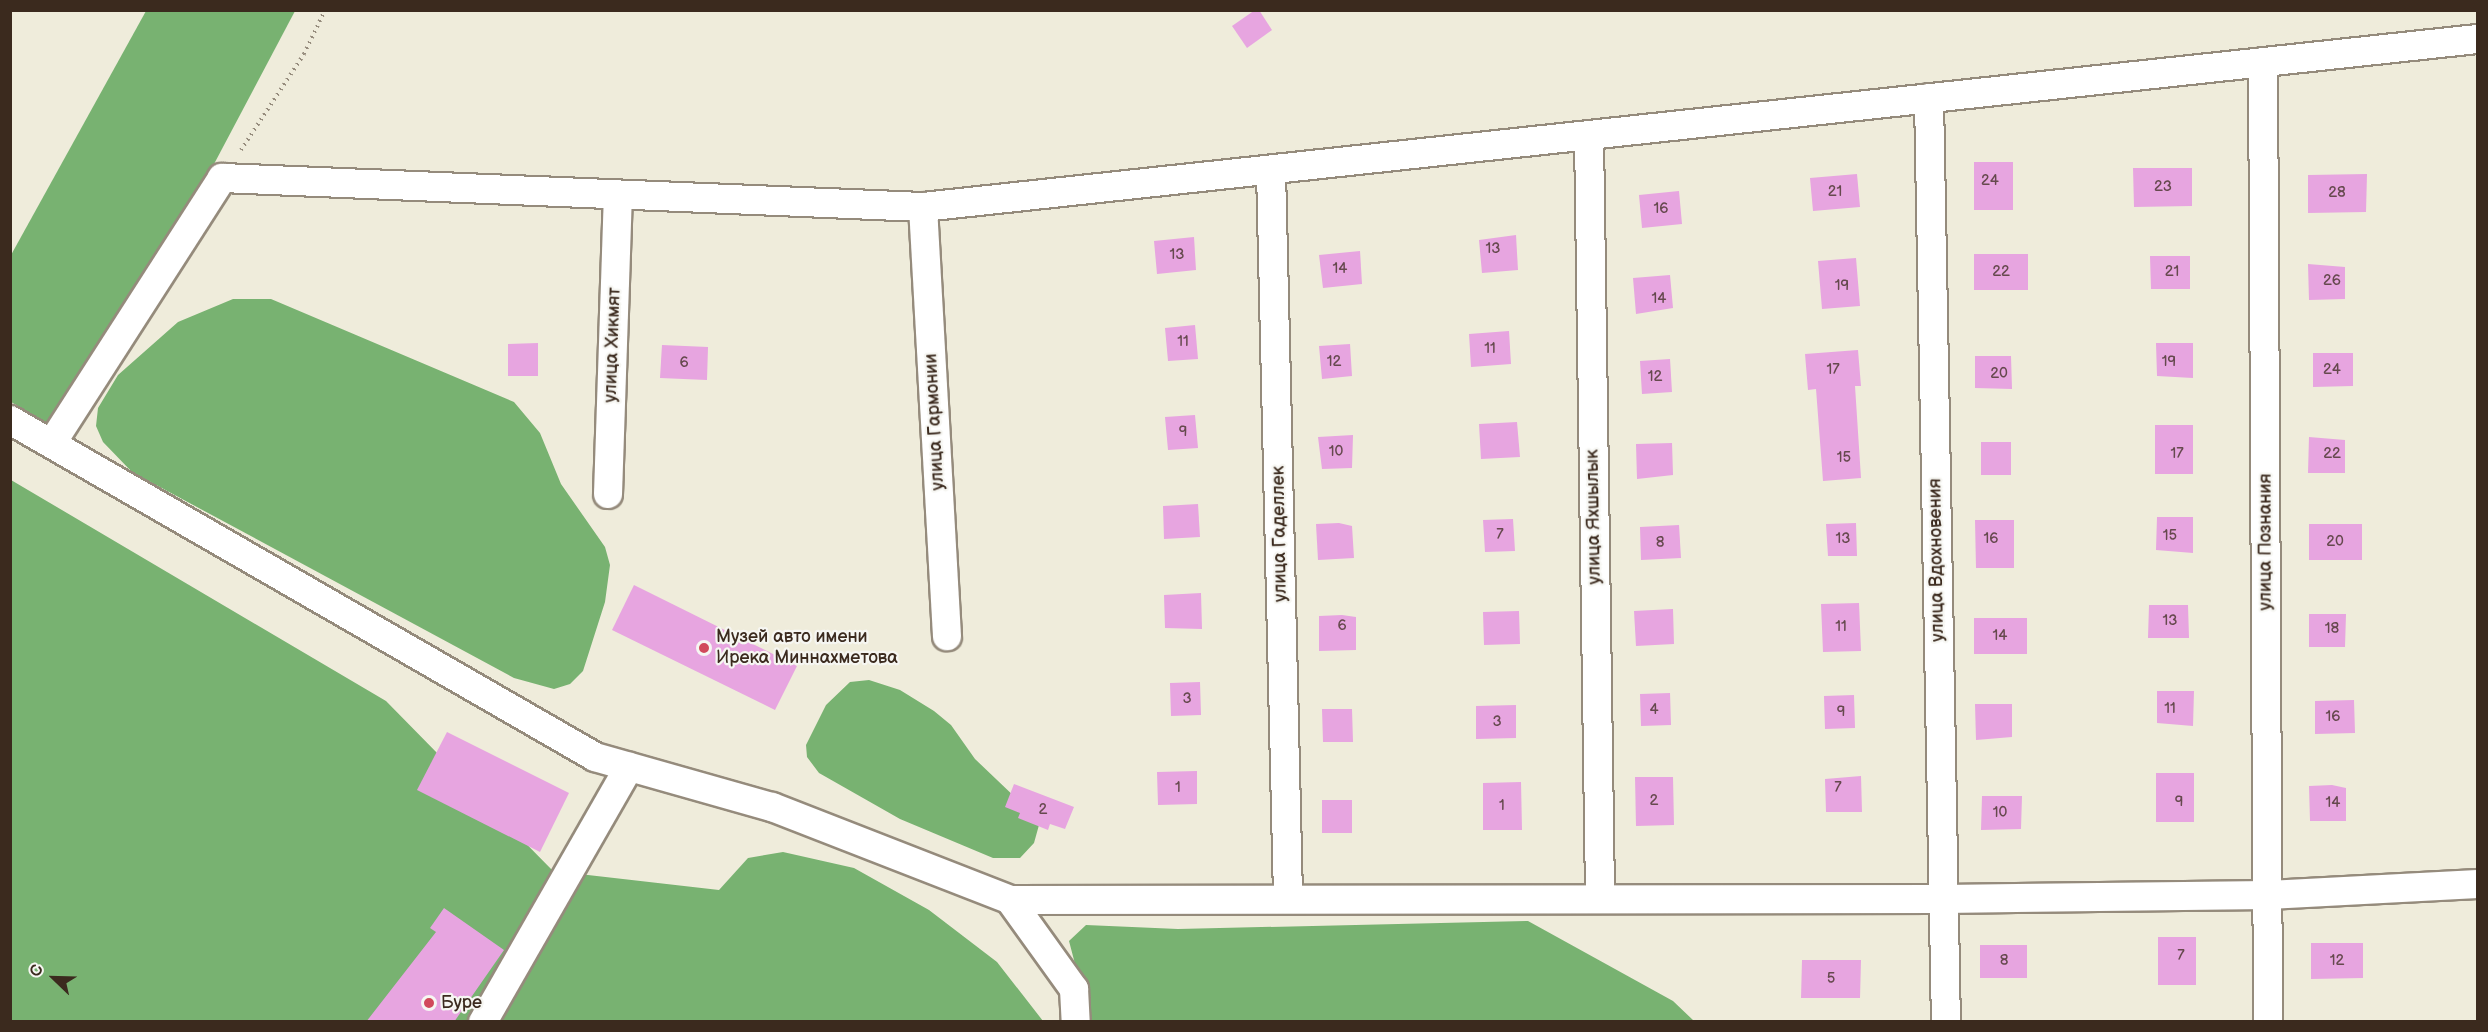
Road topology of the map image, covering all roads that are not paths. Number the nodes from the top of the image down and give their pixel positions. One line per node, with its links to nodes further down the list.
1 (2478, 39): 2 (street)
2 (2263, 62): 3 (street); 14 (street, улица Познания)
3 (1929, 98): 4 (street); 17 (street, улица Вдохновения)
4 (1589, 135): 5 (street); 16 (street, улица Яхшылык)
5 (1271, 170): 7 (street); 15 (street, улица Гаделлек)
6 (618, 196): 7 (street); 9 (street); 10 (street, улица Хикмят)
7 (923, 207): 11 (street, улица Гармонии)
8 (10, 420): 9 (street)
9 (52, 442): 12 (street)
10 (608, 494)
11 (947, 636)
12 (629, 767): 18 (street); 19 (street)
13 (2478, 884): 14 (street)
14 (2268, 894): 17 (street); 22 (street, улица Познания)
15 (1288, 897): 16 (street); 18 (street)
16 (1600, 898): 17 (street)
17 (1943, 899): 21 (street, улица Вдохновения)
18 (1010, 900): 20 (street)
19 (483, 1022)
20 (1076, 1022)
21 (1946, 1022)
22 (2268, 1022)

